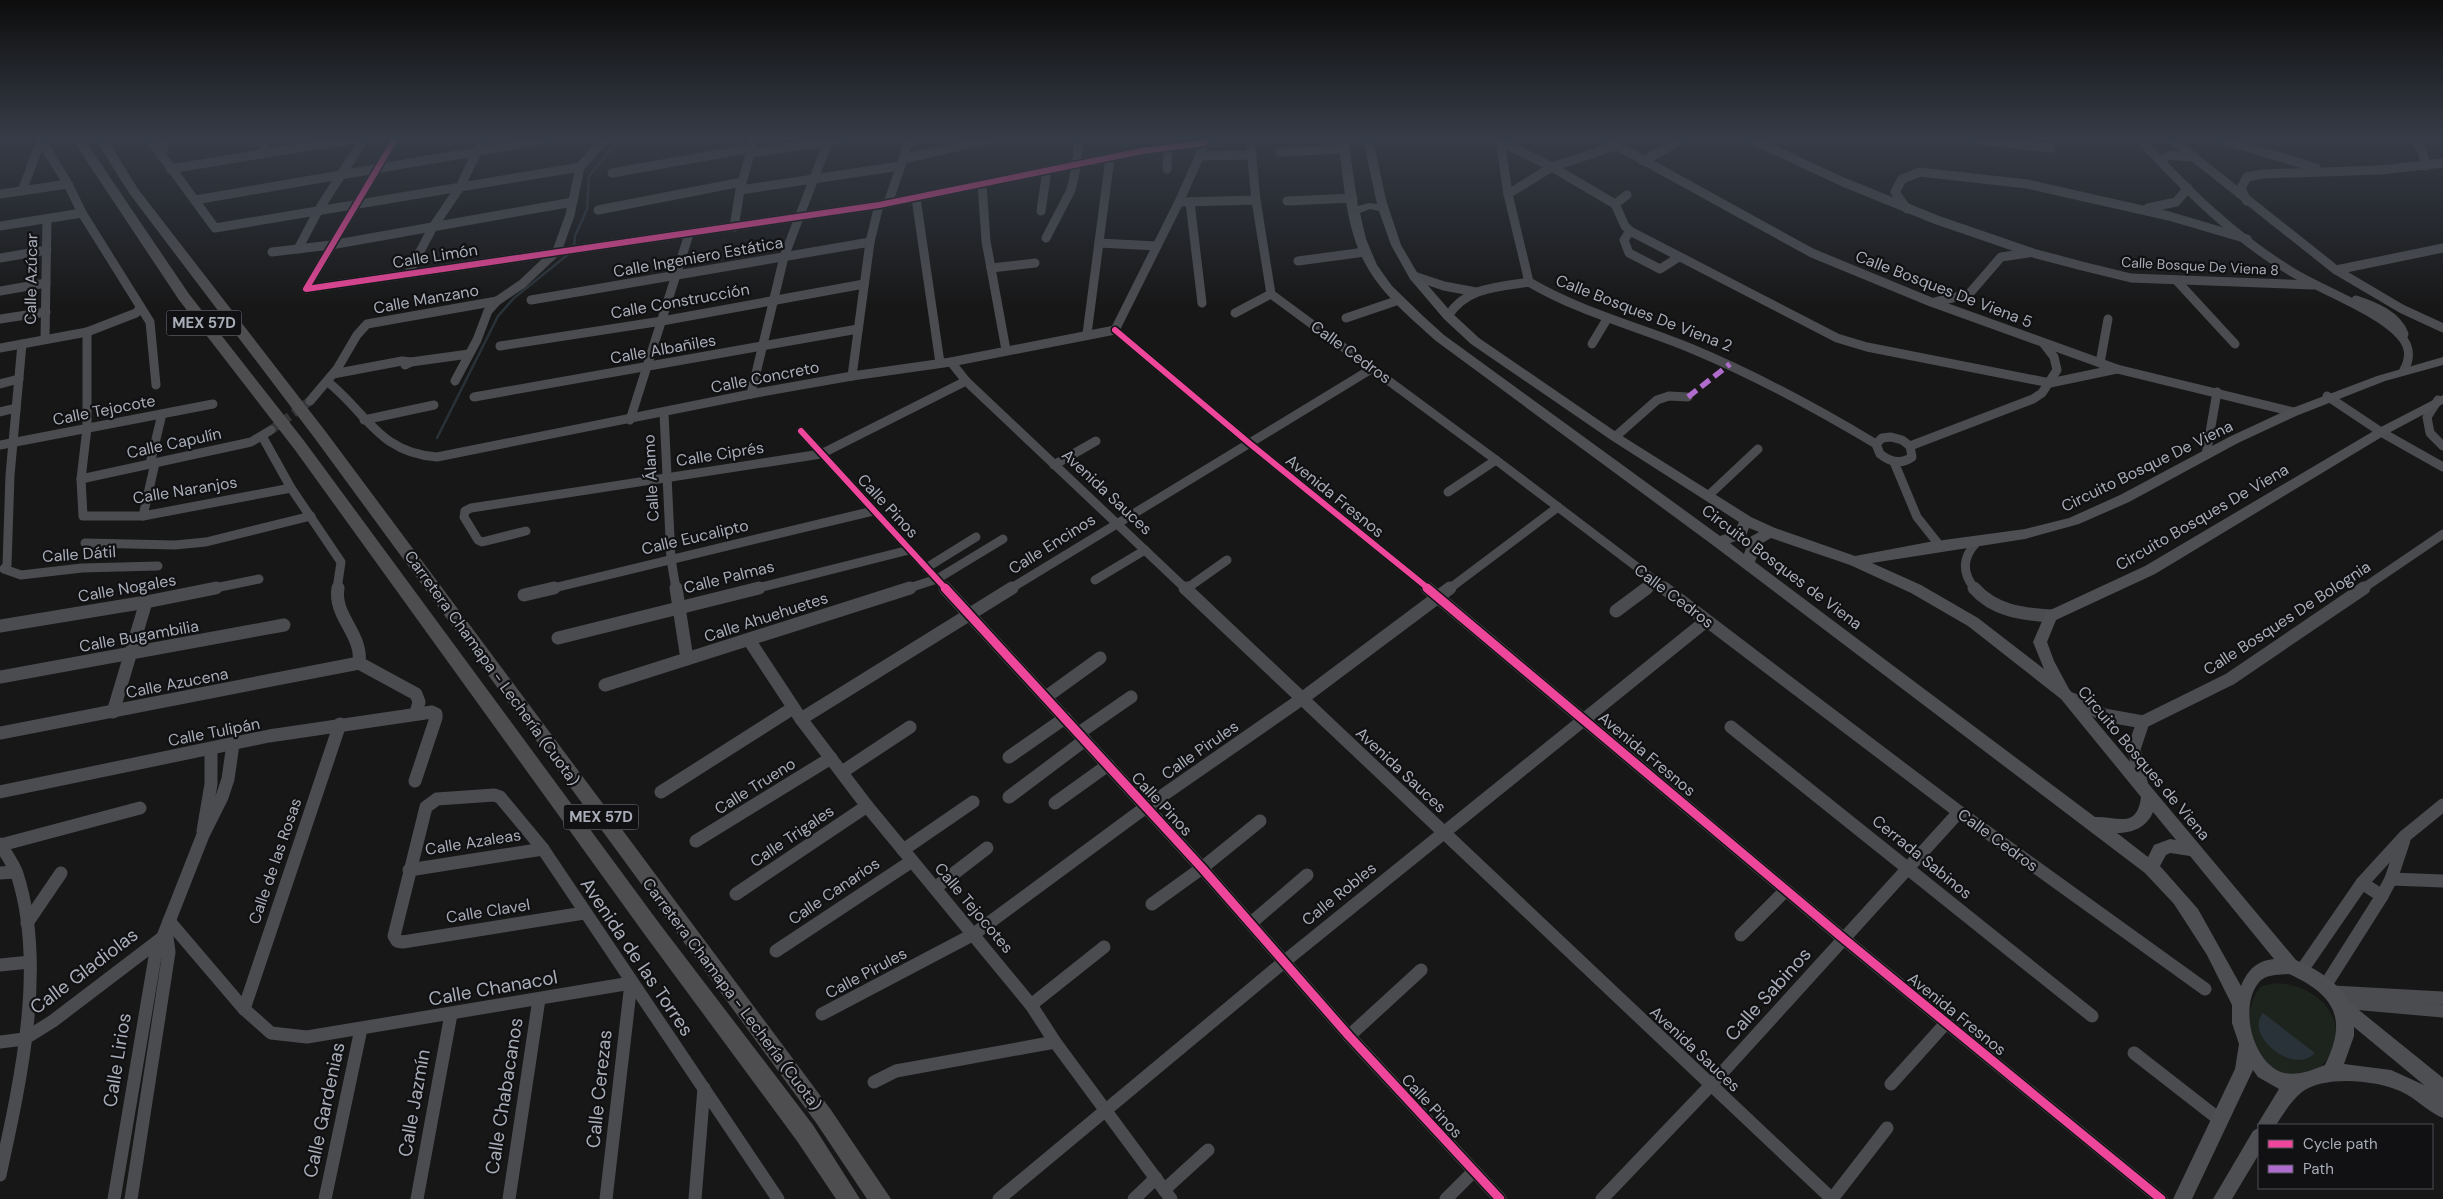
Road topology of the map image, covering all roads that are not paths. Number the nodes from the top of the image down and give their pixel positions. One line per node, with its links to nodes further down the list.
1 (1508, 194): 88 (street)
2 (73, 195): 53 (street)
3 (116, 195): 360 (highway, Carretera Chamapa - Lechería (Cuota) / MEX 57D)
4 (137, 195): 361 (highway, Carretera Chamapa - Lechería (Cuota) / MEX 57D)
5 (191, 195): 36 (street)
6 (223, 195): 36 (street)
7 (328, 195): 51 (street)
8 (361, 195): 47 (street)
9 (414, 195): 47 (street)
10 (455, 195): 57 (street)
11 (574, 195): 39 (street)
12 (688, 195): 49 (street)
13 (739, 195): 58 (street)
14 (806, 195): 54 (street)
15 (888, 195): 44 (street)
16 (930, 195): 35 (street, Calle Limón)
17 (983, 195): 82 (street)
18 (1043, 195): 52 (street)
19 (1068, 195): 61 (street)
20 (1105, 195): 65 (street)
21 (1182, 195): 40 (street)
22 (1256, 195): 37 (street)
23 (1353, 195): 43 (main road, Circuito Bosques de Viena)
24 (1380, 195): 45 (main road, Circuito Bosques de Viena)
25 (1600, 195): 46 (street)
26 (1627, 195): 46 (street)
27 (1705, 195): 103 (street, Calle Bosques De Viena 5)
28 (1873, 195): 50 (street, Calle Bosque De Viena 8)
29 (1897, 195): 50 (street)
30 (2077, 195): 48 (street)
31 (2185, 195): 48 (street)
32 (2196, 195): 62 (street)
33 (2238, 195): 42 (street)
34 (2244, 195): 42 (street)
35 (916, 198): 44 (street, Calle Limón); 137 (street)
36 (195, 200): 51 (street)
37 (1256, 200): 41 (street); 95 (street)
38 (1287, 201): 43 (street)
39 (572, 202): 57 (street); 71 (street)
40 (1179, 202): 41 (street); 67 (street)
41 (1190, 202): 104 (street)
42 (2247, 202): 83 (street)
43 (1354, 203): 45 (main road); 73 (main road, Circuito Bosques de Viena)
44 (884, 204): 54 (street, Calle Limón); 64 (street)
45 (1382, 204): 86 (main road, Circuito Bosques de Viena)
46 (1615, 204): 59 (street)
47 (355, 205): 51 (street); 66 (street)
48 (2141, 209): 62 (street)
49 (598, 210)
50 (1908, 210): 63 (street, Calle Bosque De Viena 8)
51 (318, 211): 69 (street)
52 (1041, 211)
53 (82, 213): 55 (street); 106 (street)
54 (798, 216): 58 (street, Calle Limón); 76 (street)
55 (47, 219): 56 (street); 70 (street, Calle Azúcar)
56 (0, 226)
57 (434, 227): 66 (street); 84 (street)
58 (734, 227): 60 (street, Calle Limón)
59 (1630, 231): 77 (street); 77 (street)
60 (689, 234): 71 (street, Calle Limón); 85 (street)
61 (1046, 238)
62 (2247, 239): 81 (street)
63 (1992, 240): 74 (street, Calle Bosque De Viena 8); 75 (street)
64 (870, 242): 76 (street, Calle Ingeniero Estática); 91 (street)
65 (1099, 244): 67 (street); 124 (street)
66 (331, 245): 69 (street); 84 (street, Calle Limón)
67 (1157, 246): 122 (street)
68 (2443, 248): 83 (street)
69 (298, 249): 72 (street)
70 (46, 250): 78 (street); 89 (street, Calle Azúcar)
71 (557, 251): 84 (street, Calle Limón); 101 (street)
72 (272, 252)
73 (1365, 252): 79 (street); 100 (main road, Circuito Bosques de Viena)
74 (2034, 252): 75 (street); 87 (street, Calle Bosque De Viena 8)
75 (2001, 256): 102 (street)
76 (784, 257): 85 (street, Calle Ingeniero Estática); 99 (street)
77 (1678, 257): 148 (street)
78 (0, 258)
79 (1298, 261)
80 (1035, 263): 82 (street)
81 (2278, 263): 90 (street); 92 (street)
82 (991, 268): 134 (street)
83 (2336, 270): 97 (street)
84 (408, 274)
85 (676, 276): 98 (street, Calle Ingeniero Estática); 117 (street)
86 (1414, 276): 94 (street); 110 (main road, Circuito Bosques de Viena)
87 (2176, 280): 90 (street, Calle Bosque De Viena 8); 130 (street)
88 (1529, 282): 94 (street); 114 (street, Calle Bosques De Viena 2)
89 (46, 283): 93 (street); 108 (street, Calle Azúcar)
90 (2269, 283): 92 (street, Calle Bosque De Viena 8)
91 (864, 284): 99 (street, Calle Construcción); 121 (street)
92 (2313, 285): 96 (street)
93 (0, 291)
94 (1476, 292): 110 (street)
95 (1271, 294): 109 (street); 140 (street, Calle Cedros)
96 (2339, 298): 107 (street); 125 (street)
97 (2386, 299): 105 (street); 118 (street)
98 (531, 300)
99 (774, 300): 117 (street, Calle Construcción); 132 (street)
100 (1398, 300): 111 (street); 204 (main road, Circuito Bosques de Viena)
101 (497, 301): 135 (street); 144 (street, Calle Manzano)
102 (1970, 301): 103 (street); 112 (street)
103 (1931, 302): 112 (street, Calle Bosques De Viena 5)
104 (1202, 303)
105 (2392, 307): 107 (street); 116 (street)
106 (140, 308): 123 (street); 150 (street)
107 (2379, 309): 119 (street)
108 (46, 312): 113 (street); 126 (street, Calle Azúcar)
109 (1236, 313)
110 (1448, 316): 170 (main road, Circuito Bosques de Viena)
111 (1346, 318)
112 (1979, 318): 129 (street, Calle Bosques De Viena 5)
113 (0, 319)
114 (1607, 319): 128 (street); 174 (street, Calle Bosques De Viena 2)
115 (2108, 319): 138 (street)
116 (2413, 319): 118 (street); 119 (street)
117 (662, 321): 131 (street, Calle Construcción); 139 (street)
118 (2425, 321): 120 (street)
119 (2402, 327): 125 (street)
120 (2443, 328)
121 (858, 329): 132 (street, Calle Albañiles); 143 (street)
122 (1115, 330): 124 (street, Calle Concreto); 173 (street, Avenida Fresnos)
123 (87, 332): 126 (street); 167 (street)
124 (1088, 334): 134 (street, Calle Concreto)
125 (2404, 338): 142 (street)
126 (45, 339): 127 (street)
127 (22, 344): 133 (street); 145 (street)
128 (1592, 344)
129 (2044, 344): 138 (street, Calle Bosques De Viena 5); 148 (street)
130 (2235, 344)
131 (500, 346)
132 (764, 346): 139 (street, Calle Albañiles); 152 (street)
133 (0, 348)
134 (1006, 350): 137 (street, Calle Concreto)
135 (469, 354): 144 (street); 146 (street)
136 (2443, 361): 142 (main road, Circuito Bosque De Viena)
137 (946, 362): 143 (street, Calle Concreto); 147 (street, Avenida Sauces)
138 (2100, 363): 141 (street, Calle Bosques De Viena 5)
139 (647, 368): 154 (street, Calle Albañiles); 166 (street)
140 (1373, 368): 173 (street, Calle Encinos); 181 (street, Calle Cedros)
141 (2117, 369): 148 (street); 151 (street, Calle Bosques De Viena 5)
142 (2404, 370): 153 (main road, Circuito Bosque De Viena)
143 (852, 376): 152 (street, Calle Concreto)
144 (330, 378): 157 (street, Calle Manzano); 165 (street)
145 (19, 379): 149 (street); 160 (street)
146 (455, 381)
147 (966, 381): 179 (street, Calle Ciprés); 184 (street, Avenida Sauces)
148 (2050, 383): 176 (street)
149 (0, 384)
150 (156, 385)
151 (2216, 392): 162 (street, Calle Bosques De Viena 5); 180 (street)
152 (751, 394): 164 (street, Calle Concreto)
153 (2327, 396): 162 (main road, Circuito Bosque De Viena); 169 (street)
154 (474, 397)
155 (1688, 397): 170 (street)
156 (2441, 400): 169 (main road, Circuito Bosques De Viena); 177 (street)
157 (310, 401)
158 (214, 404): 163 (street, Calle Tejocote)
159 (434, 405): 165 (street)
160 (16, 408): 161 (street); 172 (street)
161 (0, 412)
162 (2294, 412): 180 (main road, Circuito Bosque De Viena)
163 (162, 414): 167 (street, Calle Tejocote); 183 (street)
164 (664, 414): 166 (street, Calle Concreto); 187 (street, Calle Álamo)
165 (364, 420): 166 (street, Calle Concreto)
166 (630, 420)
167 (87, 428): 172 (street, Calle Tejocote); 188 (street)
168 (801, 431): 179 (street, Calle Pinos)
169 (2381, 432): 185 (street); 228 (main road, Circuito Bosques De Viena)
170 (1615, 437): 191 (main road, Circuito Bosques de Viena)
171 (1096, 441): 184 (street)
172 (13, 442): 175 (street, Calle Tejocote); 186 (street)
173 (1249, 443): 198 (street, Calle Encinos); 223 (street, Avenida Fresnos)
174 (1876, 444): 176 (street); 182 (street)
175 (0, 445)
176 (1910, 446): 182 (street)
177 (2443, 446)
178 (1758, 449): 191 (street)
179 (822, 454): 187 (street, Calle Ciprés); 193 (street, Calle Pinos)
180 (2206, 455): 206 (main road, Circuito Bosque De Viena)
181 (1496, 460): 190 (street); 192 (street, Calle Cedros)
182 (1894, 462): 207 (street)
183 (153, 463): 188 (street, Calle Capulín); 189 (street, Calle Capulín); 195 (street)
184 (1054, 465): 198 (street, Avenida Sauces)
185 (2443, 467)
186 (5, 476): 194 (street)
187 (668, 478): 199 (street, Calle Ciprés); 210 (street, Calle Álamo)
188 (81, 479): 195 (street, Calle Naranjos)
189 (291, 488): 195 (street, Calle Naranjos); 196 (street)
190 (1448, 492)
191 (1709, 495): 197 (main road, Circuito Bosques de Viena)
192 (1558, 506): 220 (street, Calle Cedros); 223 (street, Calle Pirules)
193 (873, 511): 208 (street, Calle Pinos); 210 (street, Calle Eucalipto)
194 (5, 513): 216 (street)
195 (142, 516)
196 (311, 516): 205 (street); 237 (street)
197 (1746, 520): 200 (main road, Circuito Bosques de Viena); 204 (main road)
198 (1116, 523): 209 (street, Avenida Sauces); 227 (street, Calle Encinos)
199 (526, 531)
200 (1770, 532): 212 (main road, Circuito Bosques de Viena); 213 (main road)
201 (2443, 534): 249 (street, Calle Bosques De Bolognia)
202 (976, 537): 215 (street)
203 (1003, 539): 218 (street, Calle Ahuehuetes)
204 (1718, 542): 213 (main road, Circuito Bosques de Viena)
205 (86, 543)
206 (1976, 543): 207 (main road, Circuito Bosque De Viena); 228 (street)
207 (1940, 546): 212 (main road, Circuito Bosque De Viena)
208 (909, 550): 215 (street, Calle Pinos); 225 (street, Calle Palmas)
209 (1145, 550): 219 (street); 221 (street, Avenida Sauces)
210 (671, 559): 222 (street, Calle Eucalipto); 225 (street, Calle Álamo)
211 (1227, 560): 221 (street)
212 (1855, 561): 240 (main road, Circuito Bosques de Viena)
213 (1748, 564): 274 (main road, Circuito Bosques de Viena)
214 (158, 566): 216 (street, Calle Dátil)
215 (926, 568): 218 (street, Calle Pinos)
216 (2, 570)
217 (259, 579): 224 (street, Calle Nogales)
218 (937, 579): 227 (street, Calle Pinos); 233 (street, Calle Ahuehuetes)
219 (1096, 580)
220 (1654, 582): 226 (street); 229 (street, Calle Cedros)
221 (1186, 589): 243 (street, Avenida Sauces)
222 (524, 595)
223 (1439, 598): 243 (street, Calle Pirules); 248 (street, Avenida Fresnos)
224 (146, 602): 231 (street, Calle Nogales); 234 (street)
225 (679, 606): 232 (street, Calle Palmas); 236 (street, Calle Álamo)
226 (1616, 611)
227 (970, 614): 241 (street, Calle Pinos); 246 (street, Calle Encinos)
228 (2050, 616): 240 (main road, Circuito Bosques De Viena)
229 (1706, 621): 248 (street, Calle Robles); 272 (street, Calle Cedros)
230 (284, 625): 234 (street, Calle Bugambilia)
231 (0, 626)
232 (558, 638)
233 (749, 640): 236 (street, Calle Ahuehuetes); 246 (street, Calle Tejocotes)
234 (130, 654): 238 (street, Calle Bugambilia); 244 (street)
235 (1100, 658): 241 (street)
236 (687, 659): 239 (street, Calle Ahuehuetes)
237 (359, 663): 244 (street, Calle Azucena); 245 (street)
238 (0, 677)
239 (605, 685)
240 (2066, 695): 249 (street); 262 (main road, Circuito Bosques de Viena)
241 (1046, 697): 247 (street, Calle Pinos)
242 (1131, 697): 254 (street)
243 (1302, 698): 270 (street, Calle Pirules); 275 (street, Avenida Sauces)
244 (113, 712): 253 (street, Calle Azucena)
245 (416, 713): 250 (street, Calle Tulipán); 261 (street, Calle Tulipán)
246 (797, 714): 258 (street, Calle Tejocotes); 264 (street, Calle Encinos)
247 (1065, 718): 254 (street, Calle Pinos); 257 (street)
248 (1584, 719): 275 (street, Calle Robles); 296 (street, Avenida Fresnos)
249 (2143, 722): 262 (street)
250 (340, 724): 255 (street, Calle Tulipán); 321 (street, Calle de las Rosas)
251 (1731, 726): 285 (street, Cerrada Sabinos)
252 (910, 727): 260 (street)
253 (0, 733)
254 (1082, 736): 259 (street, Calle Pinos); 265 (street)
255 (233, 744): 256 (street, Calle Tulipán); 276 (street, Calle Lirios)
256 (211, 749): 263 (street, Calle Tulipán); 276 (street, Calle Lirios)
257 (1010, 757)
258 (831, 758): 260 (street, Calle Tejocotes); 278 (street, Calle Trueno)
259 (1108, 765): 267 (street); 270 (street, Calle Pinos)
260 (842, 772): 269 (street, Calle Tejocotes)
261 (415, 781)
262 (2145, 791): 274 (main road); 282 (main road, Circuito Bosques de Viena)
263 (0, 792)
264 (661, 792)
265 (1008, 797)
266 (973, 802): 283 (street, Calle Canarios)
267 (1055, 803)
268 (2443, 804): 277 (street)
269 (867, 806): 283 (street, Calle Tejocotes); 297 (street, Calle Trigales)
270 (1146, 807): 284 (street, Calle Pinos); 304 (street, Calle Pirules)
271 (140, 808): 279 (street)
272 (1959, 812): 285 (street, Calle Sabinos); 315 (street, Calle Cedros)
273 (1260, 820): 284 (street)
274 (2091, 821): 286 (main road, Circuito Bosques de Viena)
275 (1444, 833): 309 (street, Calle Robles); 338 (street, Avenida Sauces)
276 (203, 835): 303 (street, Calle Lirios)
277 (2405, 836): 292 (street); 294 (street)
278 (696, 841)
279 (0, 844): 288 (street)
280 (987, 848): 295 (street)
281 (543, 849): 287 (street, Calle Azaleas); 287 (street, Avenida de las Torres); 300 (street, Avenida de las Torres)
282 (2194, 850): 286 (main road); 312 (main road, Circuito Bosques de Viena)
283 (908, 856): 295 (street, Calle Tejocotes); 308 (street, Calle Canarios)
284 (1202, 868): 299 (street); 302 (street, Calle Pinos)
285 (1908, 868): 306 (street, Calle Sabinos); 325 (street, Cerrada Sabinos)
286 (2152, 868): 319 (main road, Circuito Bosques de Viena)
287 (409, 870): 300 (street, Calle Clavel)
288 (16, 872): 290 (street); 301 (street)
289 (61, 872): 301 (street)
290 (0, 873)
291 (1307, 875): 302 (street)
292 (2391, 879): 293 (street); 298 (street)
293 (2443, 882)
294 (2362, 883): 298 (street); 312 (street)
295 (934, 888): 304 (street, Calle Tejocotes)
296 (1786, 890): 305 (street); 306 (street, Avenida Fresnos)
297 (736, 894)
298 (2382, 896): 316 (street)
299 (1152, 904)
300 (584, 913): 314 (street, Avenida de las Torres)
301 (28, 923): 310 (street)
302 (1251, 923): 309 (street, Calle Pinos)
303 (166, 931): 321 (street); 329 (street, Calle Gladiolas); 352 (street, Calle Lirios); 353 (street, Calle Lirios)
304 (974, 934): 320 (street, Calle Tejocotes); 324 (street, Calle Pirules)
305 (1740, 935)
306 (1844, 939): 326 (street, Avenida Fresnos); 338 (street, Calle Sabinos)
307 (1104, 947): 320 (street)
308 (776, 951)
309 (1285, 961): 328 (street, Calle Pinos); 342 (street, Calle Robles)
310 (30, 962): 311 (street); 329 (street)
311 (0, 965)
312 (2296, 968): 316 (main road); 319 (main road)
313 (1421, 970): 328 (street)
314 (631, 983): 318 (street, Calle Chanacol); 339 (street, Avenida de las Torres); 357 (street, Calle Cerezas)
315 (2204, 988)
316 (2336, 997): 317 (street); 322 (street); 334 (main road); 340 (main road)
317 (2443, 998)
318 (539, 999): 323 (street, Calle Chanacol); 356 (street, Calle Chabacanos)
319 (2241, 1004): 332 (main road)
320 (1031, 1005): 331 (street, Calle Tejocotes)
321 (244, 1009): 327 (street)
322 (2443, 1012)
323 (451, 1014): 327 (street, Calle Chanacol); 355 (street, Calle Jazmín)
324 (822, 1014)
325 (2092, 1016)
326 (1946, 1023): 337 (street); 368 (street, Avenida Fresnos)
327 (362, 1029): 354 (street, Calle Gardenias)
328 (1349, 1036): 349 (street, Calle Pinos)
329 (24, 1039): 330 (street); 345 (street)
330 (0, 1042)
331 (1055, 1042): 335 (street); 342 (street, Calle Tejocotes)
332 (2247, 1044): 336 (main road); 343 (main road)
333 (2134, 1053): 343 (street)
334 (2331, 1072): 336 (main road); 341 (main road)
335 (874, 1082)
336 (2299, 1083): 344 (main road)
337 (1892, 1084)
338 (1710, 1086): 366 (street, Calle Sabinos); 367 (street, Avenida Sauces)
339 (704, 1088): 358 (street); 359 (street, Avenida de las Torres)
340 (2443, 1090)
341 (2443, 1109)
342 (1106, 1110): 351 (street, Calle Tejocotes); 362 (street, Calle Robles)
343 (2220, 1120): 369 (main road)
344 (2267, 1124)
345 (6, 1126): 350 (street)
346 (1887, 1128): 367 (street)
347 (2258, 1139): 370 (main road)
348 (1208, 1150): 351 (street)
349 (1474, 1171): 364 (street); 365 (street, Calle Pinos)
350 (0, 1174)
351 (1164, 1189): 363 (street)
352 (114, 1199)
353 (131, 1199)
354 (325, 1199)
355 (417, 1199)
356 (509, 1199)
357 (606, 1199)
358 (695, 1199)
359 (778, 1199)
360 (849, 1199)
361 (880, 1199)
362 (998, 1199)
363 (1134, 1199)
364 (1446, 1199)
365 (1500, 1199)
366 (1602, 1199)
367 (1832, 1199)
368 (2161, 1199)
369 (2182, 1199)
370 (2222, 1199)

